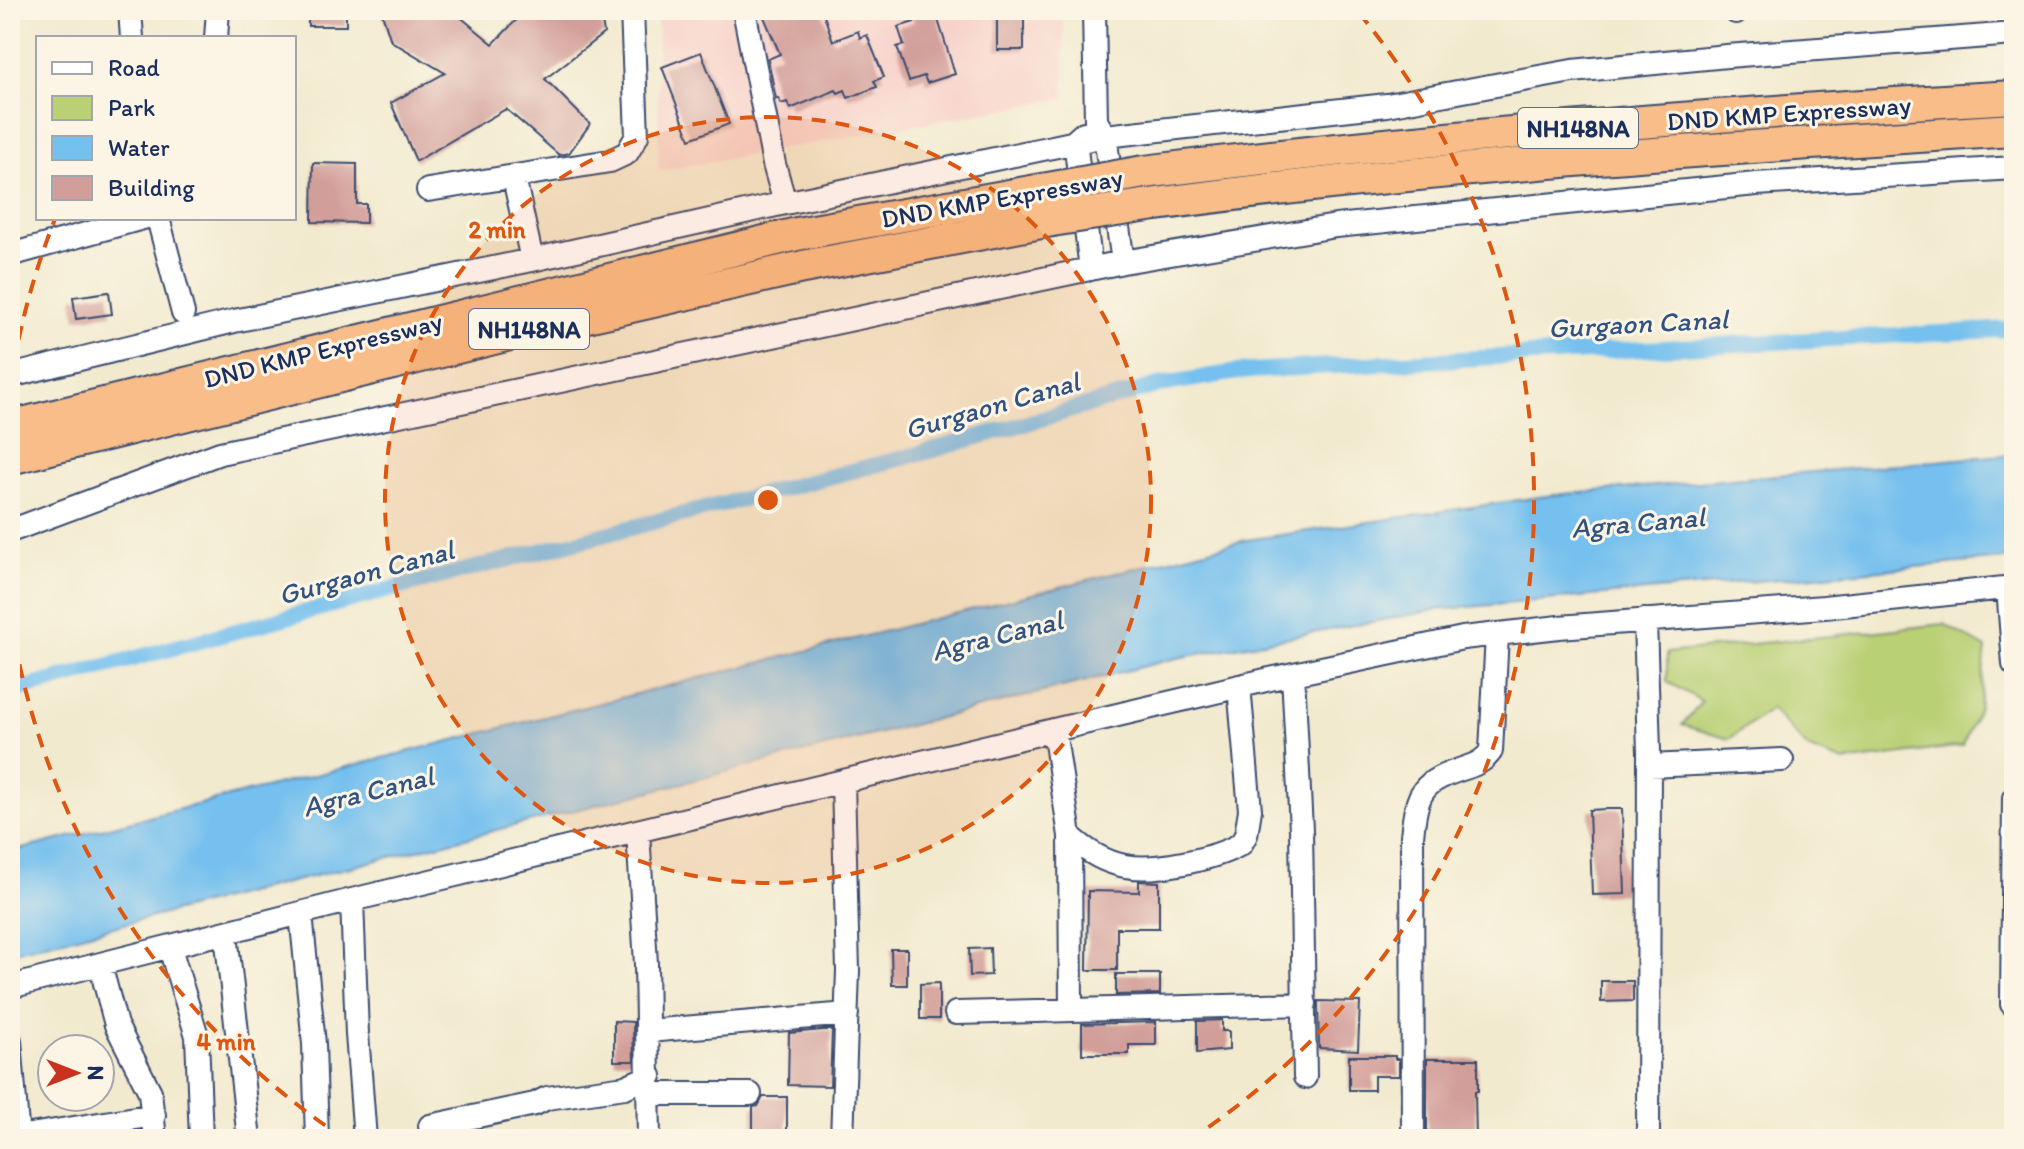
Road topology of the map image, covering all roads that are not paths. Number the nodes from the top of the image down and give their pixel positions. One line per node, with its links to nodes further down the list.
1 (130, 10): 7 (street)
2 (218, 10): 8 (street)
3 (632, 10): 14 (street)
4 (744, 10): 16 (street)
5 (1094, 10): 10 (street)
6 (2014, 34): 10 (street)
7 (132, 36)
8 (216, 36)
9 (2014, 97): 17 (highway, DND KMP Expressway / NH148NA, bridge)
10 (1100, 128): 12 (street); 22 (street)
11 (2014, 130): 17 (highway, DND KMP Expressway / NH148NA, bridge)
12 (1075, 141): 16 (street); 23 (street)
13 (2014, 168): 22 (street)
14 (514, 178): 15 (street); 21 (street)
15 (428, 190)
16 (785, 203): 21 (street)
17 (1050, 204): 26 (highway, DND KMP Expressway / NH148NA); 27 (highway, DND KMP Expressway / NH148NA)
18 (136, 220): 20 (street)
19 (159, 220): 24 (street)
20 (10, 255)
21 (532, 260): 25 (street)
22 (1123, 262): 23 (street)
23 (1091, 269): 28 (street)
24 (183, 313)
25 (10, 376)
26 (10, 427)
27 (10, 458)
28 (10, 531)
29 (2011, 588): 30 (street); 32 (street)
30 (1645, 620): 31 (street); 37 (street)
31 (1497, 634): 33 (street); 68 (street)
32 (2014, 664)
33 (1293, 674): 34 (street); 48 (street)
34 (1239, 686): 35 (street); 41 (street)
35 (1054, 730): 38 (street); 41 (street)
36 (1782, 760): 37 (street)
37 (1649, 766): 69 (street)
38 (843, 782): 40 (street); 52 (street)
39 (2014, 798): 49 (street)
40 (638, 831): 42 (street); 53 (street)
41 (1070, 836): 50 (street)
42 (352, 900): 43 (street); 65 (street)
43 (301, 914): 44 (street); 64 (street)
44 (226, 934): 45 (street); 63 (street)
45 (170, 948): 46 (street); 62 (street)
46 (100, 964): 47 (street); 58 (street)
47 (10, 987)
48 (1305, 1004): 50 (street); 55 (street)
49 (2012, 1004)
50 (1071, 1010): 51 (street)
51 (956, 1013)
52 (847, 1014): 53 (street); 67 (street)
53 (648, 1031): 56 (street)
54 (10, 1041): 60 (street)
55 (1305, 1077)
56 (650, 1085): 57 (street); 59 (street); 66 (street)
57 (750, 1094)
58 (154, 1115): 60 (street); 61 (street)
59 (430, 1126)
60 (18, 1138)
61 (155, 1139)
62 (201, 1139)
63 (249, 1139)
64 (317, 1139)
65 (365, 1139)
66 (649, 1139)
67 (842, 1139)
68 (1413, 1139)
69 (1648, 1139)

